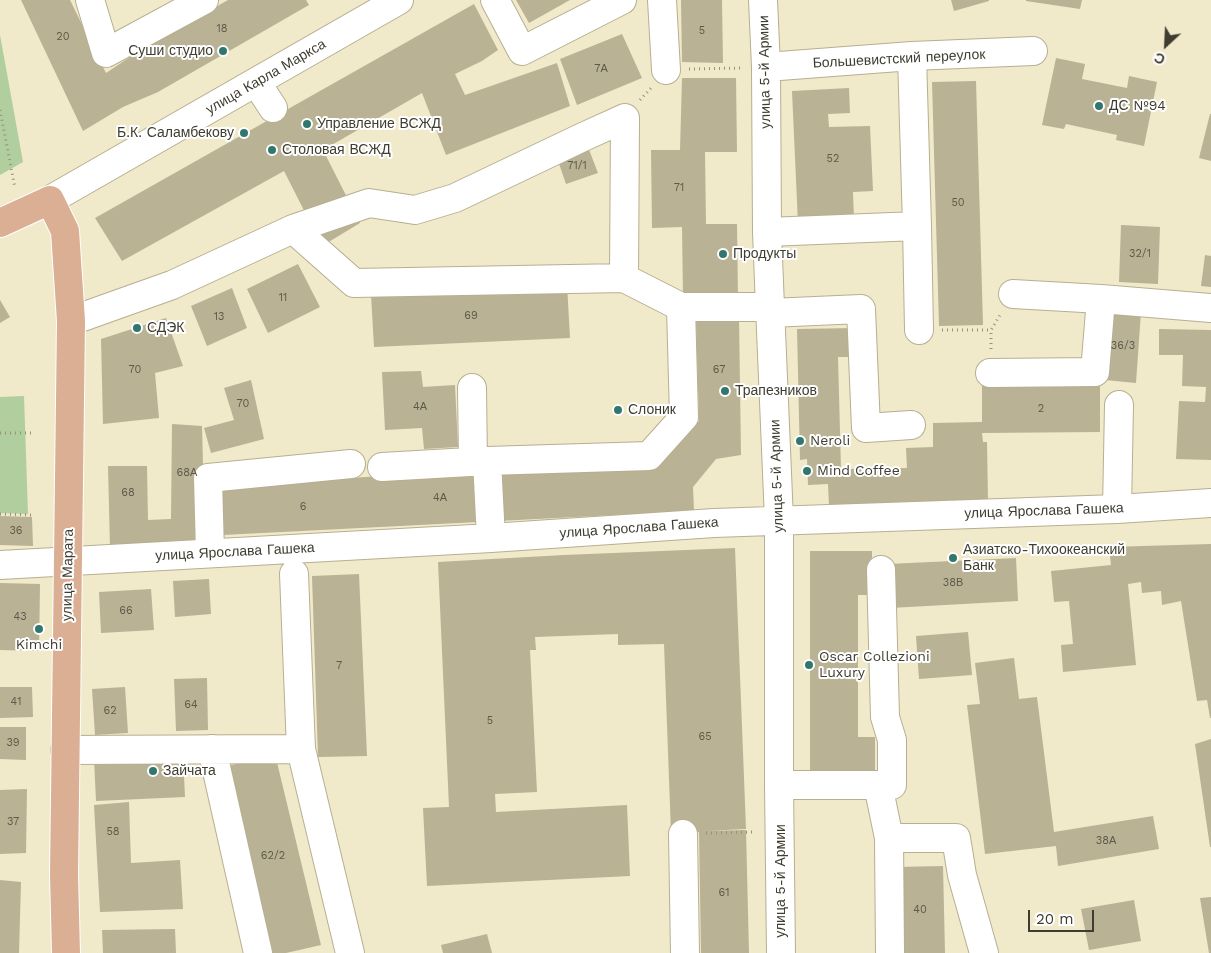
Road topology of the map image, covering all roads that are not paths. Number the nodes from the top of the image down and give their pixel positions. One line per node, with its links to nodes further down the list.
1 (90, 0): 2 (street)
2 (204, 0)
3 (399, 0): 12 (street, улица Карла Маркса)
4 (495, 0): 5 (street)
5 (622, 0)
6 (662, 0): 11 (street)
7 (763, 0): 10 (street, улица 5-й Армии)
8 (1033, 51): 9 (street, Большевистский переулок)
9 (912, 56): 10 (street, Большевистский переулок); 16 (street)
10 (766, 67): 18 (street, улица 5-й Армии)
11 (666, 70)
12 (256, 82): 13 (street); 14 (street, улица Карла Маркса)
13 (273, 108)
14 (50, 200): 15 (main road, улица Карла Маркса); 25 (main road, улица Марата)
15 (0, 223)
16 (917, 226): 18 (street); 26 (street)
17 (293, 229): 19 (street); 19 (street); 25 (street)
18 (767, 232): 24 (street, улица 5-й Армии)
19 (624, 278): 22 (street)
20 (1013, 294): 21 (street)
21 (1101, 299): 23 (street); 27 (street)
22 (681, 308): 24 (street); 31 (street)
23 (1211, 308)
24 (770, 310): 30 (street); 36 (street, улица 5-й Армии)
25 (71, 321): 39 (main road, улица Марата)
26 (919, 330)
27 (990, 373)
28 (472, 388): 31 (street)
29 (1119, 405): 35 (street)
30 (911, 425)
31 (480, 461): 33 (street); 37 (street)
32 (351, 464): 38 (street)
33 (382, 467)
34 (1211, 503): 35 (street, улица Ярослава Гашека)
35 (1117, 508): 36 (street, улица Ярослава Гашека)
36 (779, 520): 37 (street, улица Ярослава Гашека); 46 (street, улица 5-й Армии)
37 (491, 538): 38 (street, улица Ярослава Гашека)
38 (210, 553): 39 (street, улица Ярослава Гашека)
39 (68, 562): 40 (street, улица Ярослава Гашека); 45 (main road, улица Марата)
40 (0, 565)
41 (881, 570): 47 (street)
42 (294, 574): 44 (street)
43 (212, 749): 44 (street); 45 (street); 51 (street)
44 (302, 749): 52 (street)
45 (65, 750): 50 (main road, улица Марата)
46 (779, 785): 47 (street); 54 (street, улица 5-й Армии)
47 (878, 785): 49 (street)
48 (683, 834): 53 (street)
49 (889, 838): 55 (street); 56 (street)
50 (66, 953)
51 (258, 953)
52 (350, 953)
53 (685, 953)
54 (781, 953)
55 (890, 953)
56 (984, 953)

